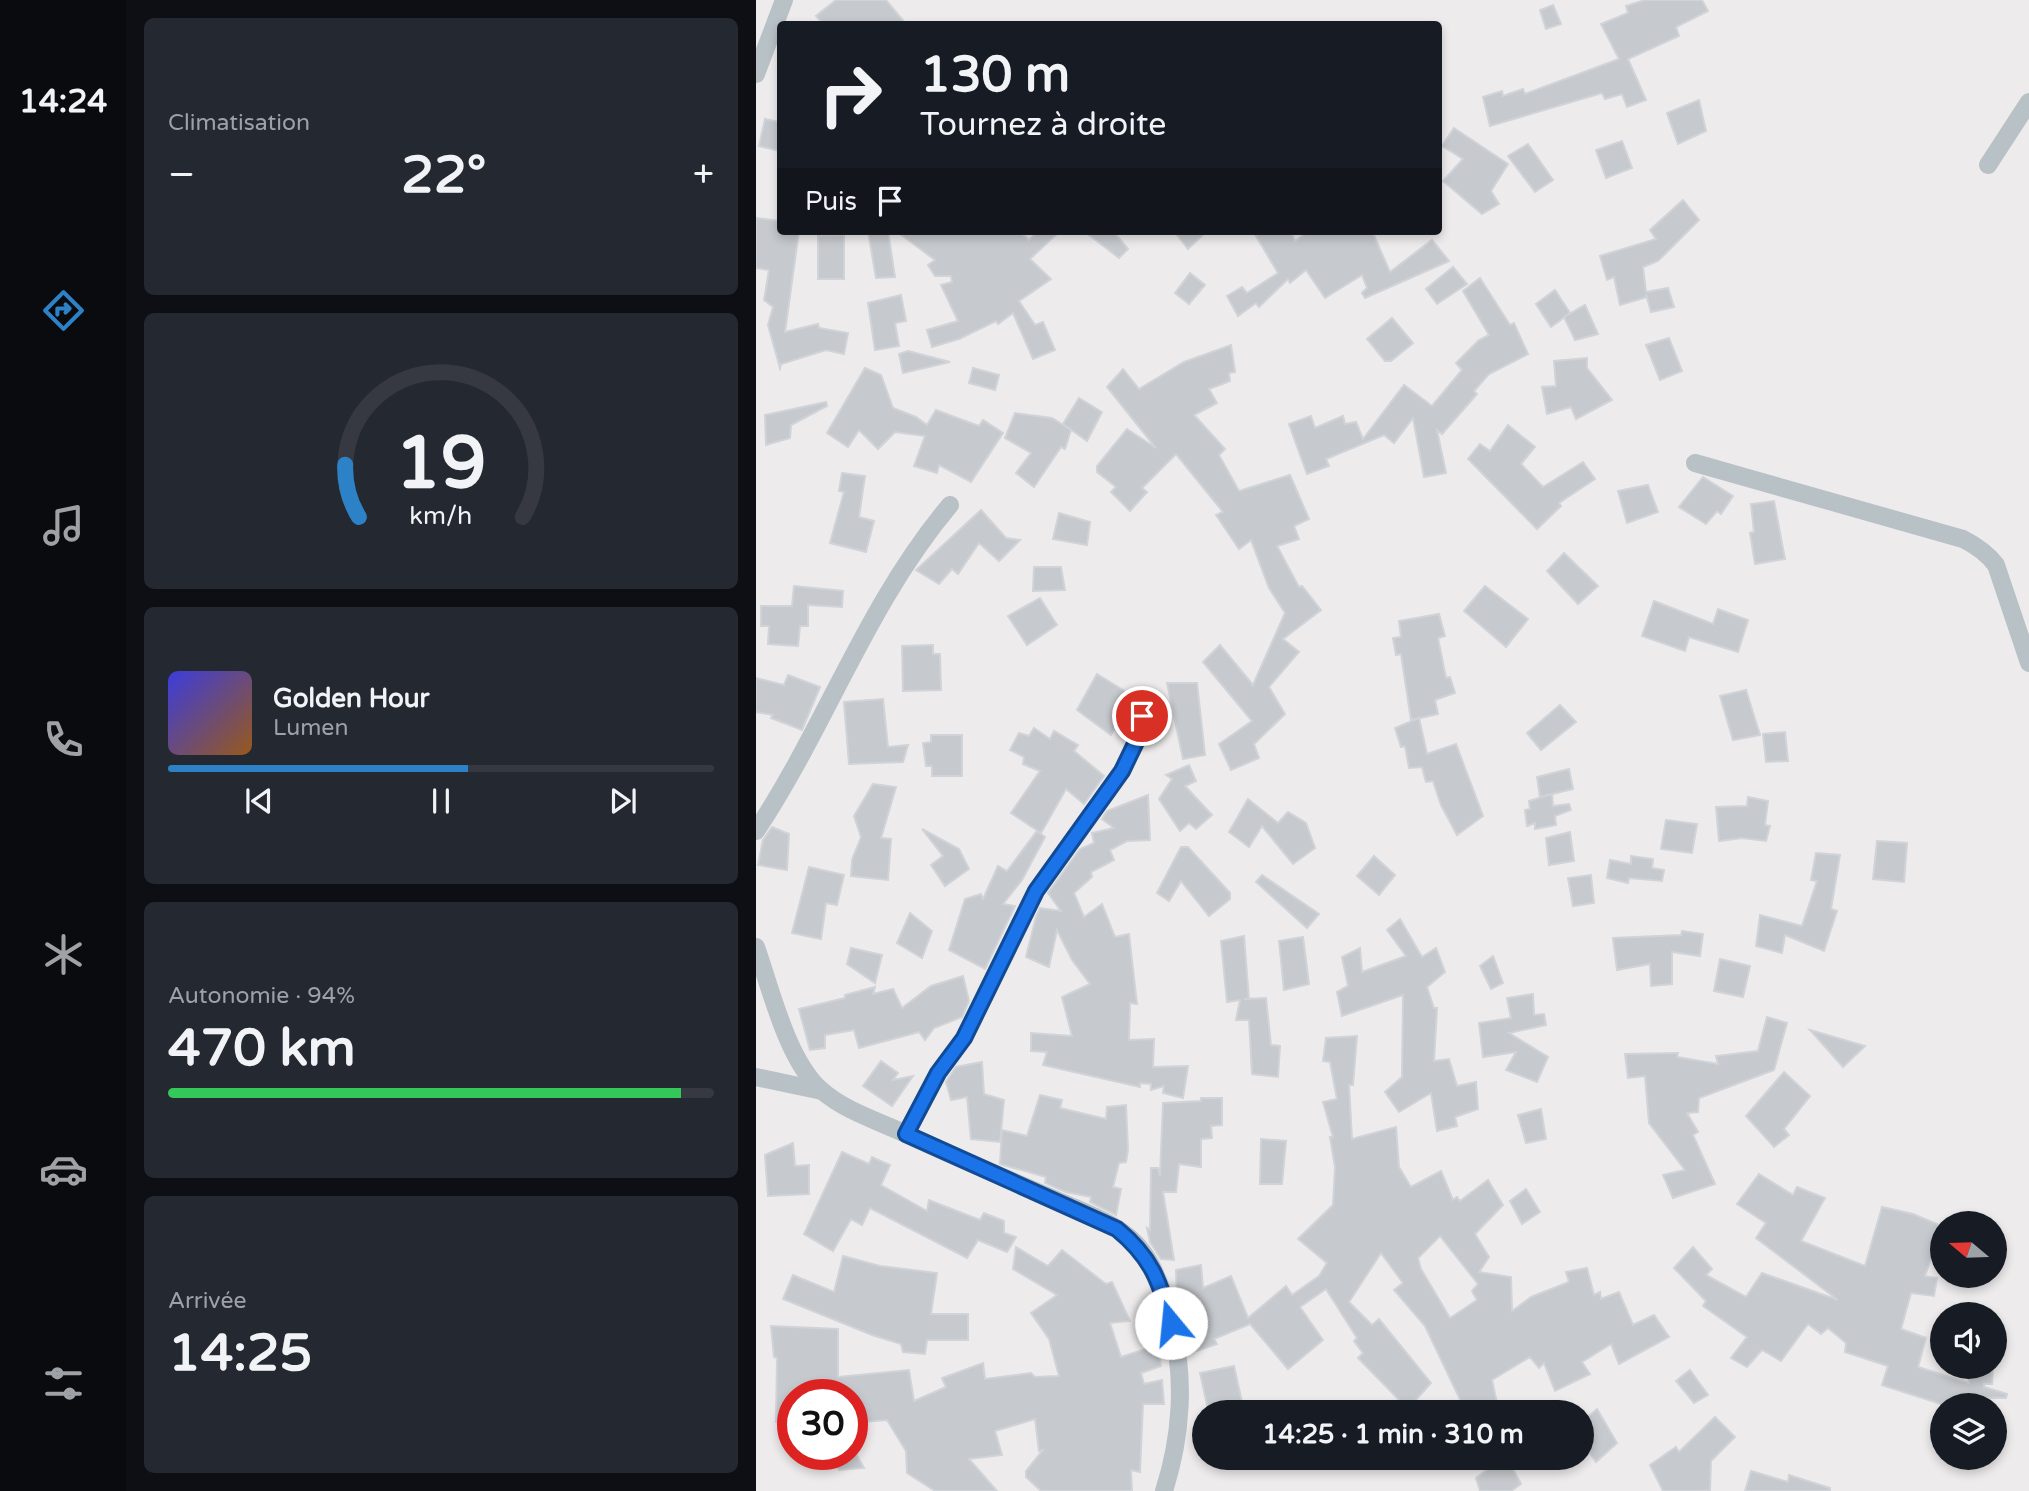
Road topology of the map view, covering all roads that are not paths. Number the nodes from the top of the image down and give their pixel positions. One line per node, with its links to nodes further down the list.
1 (784, 0): 2 (street)
2 (756, 74)
3 (2029, 102): 4 (street)
4 (1987, 165)
5 (1695, 463): 7 (street)
6 (950, 505): 9 (street)
7 (2029, 663)
8 (1142, 716): 13 (street)
9 (756, 831)
10 (756, 947): 12 (street)
11 (756, 1077): 12 (street)
12 (822, 1091): 13 (street)
13 (906, 1134): 14 (street)
14 (1164, 1491)

